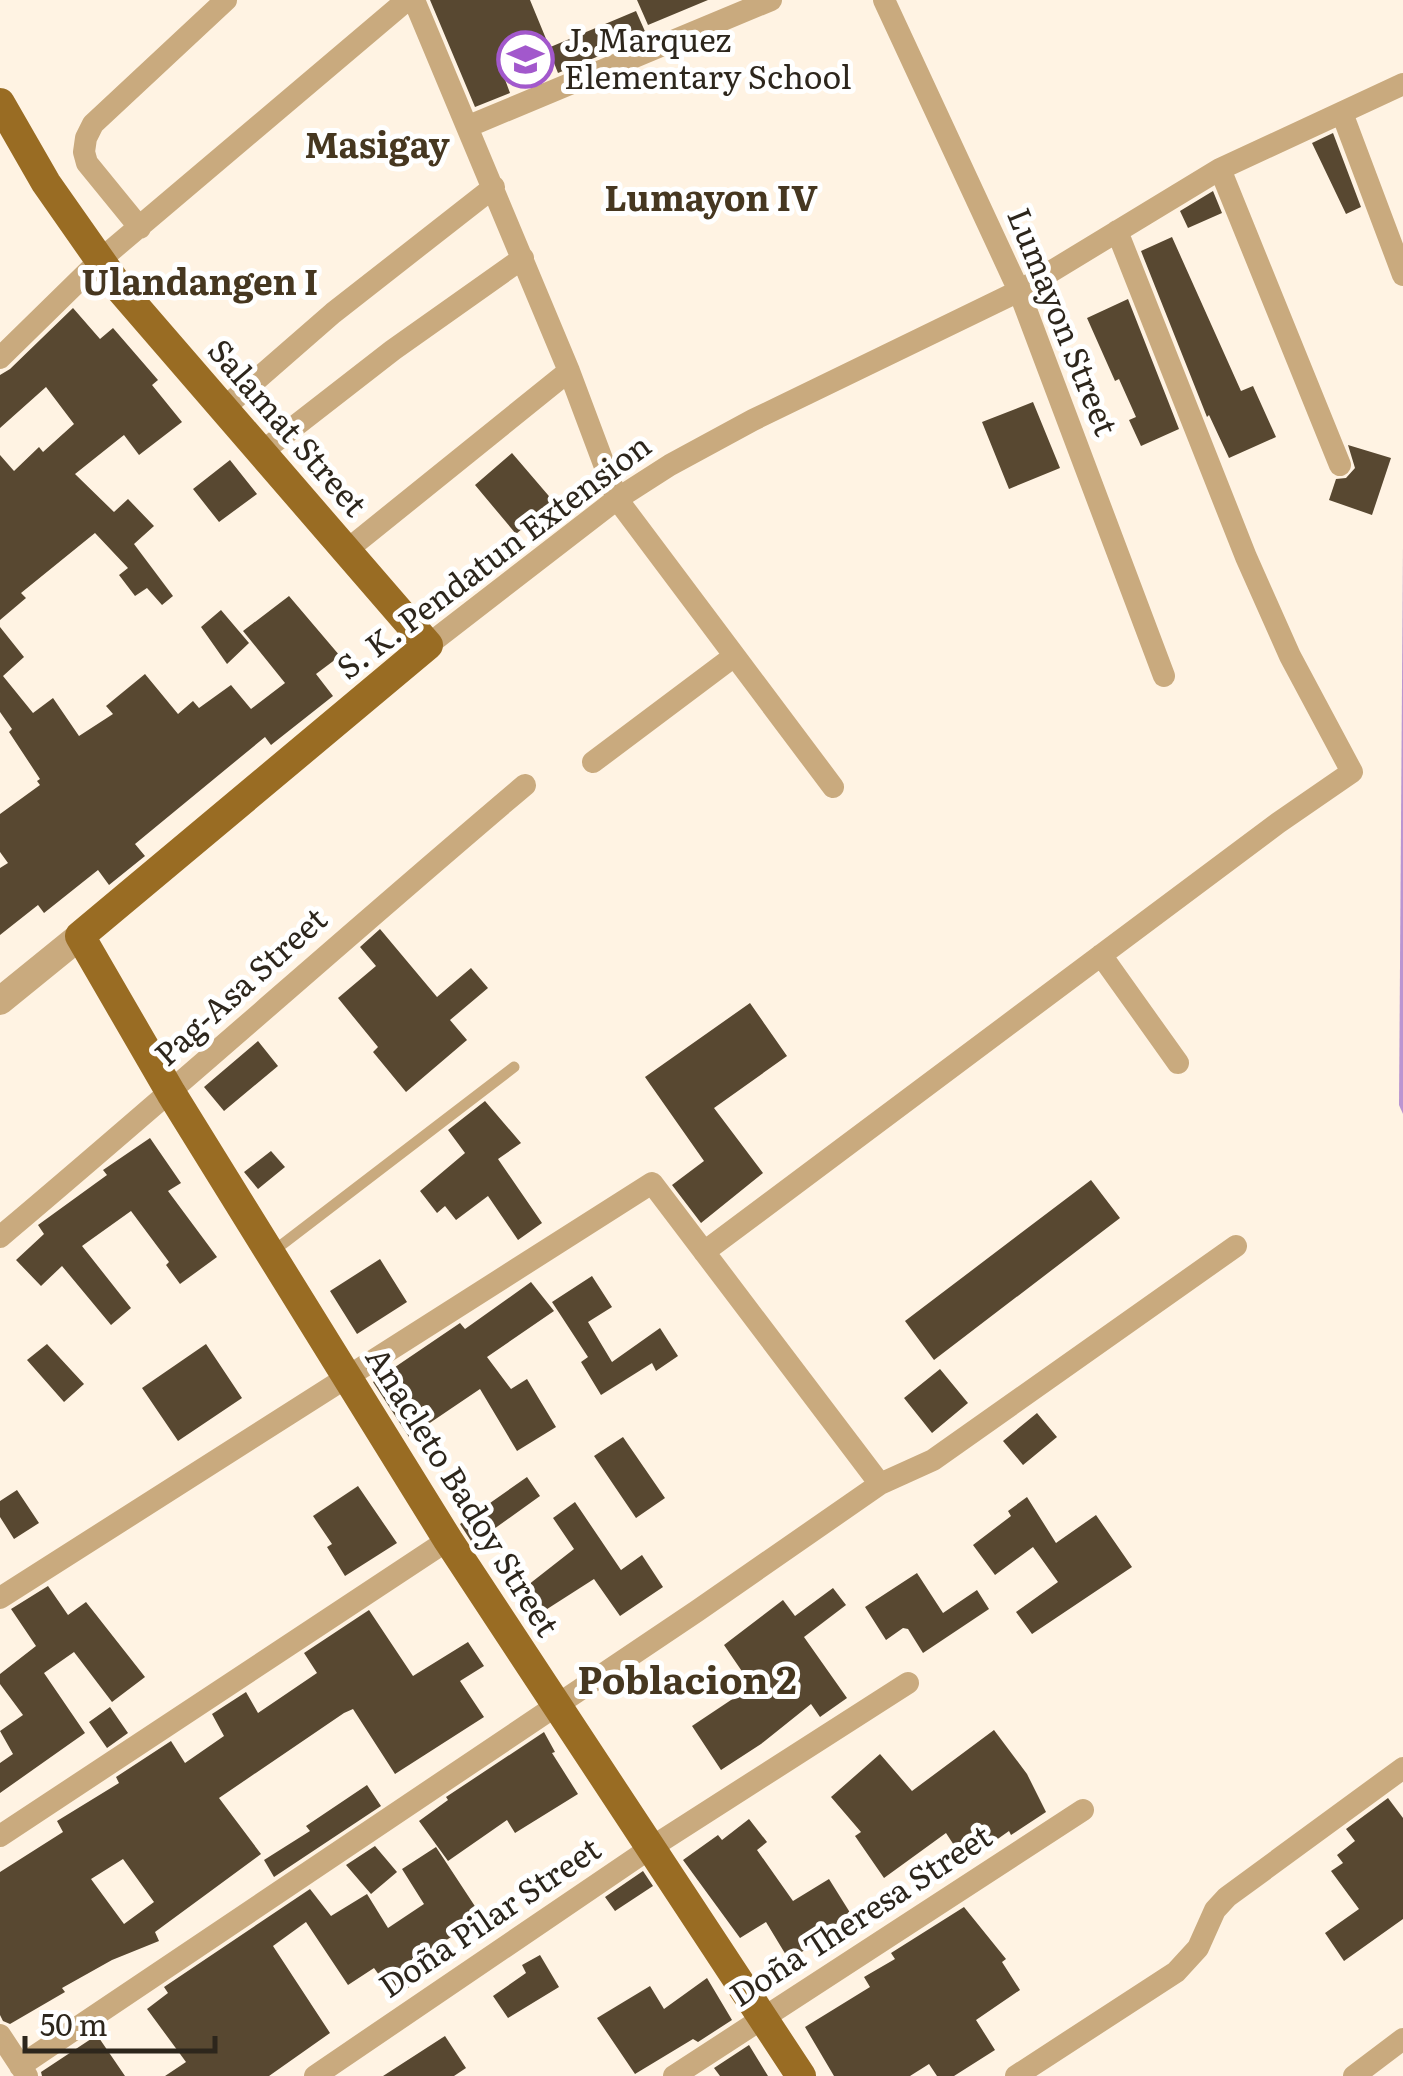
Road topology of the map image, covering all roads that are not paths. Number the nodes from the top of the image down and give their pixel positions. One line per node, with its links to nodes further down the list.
1 (226, 0): 11 (street)
2 (410, 0): 8 (street); 11 (street)
3 (771, 0): 8 (street)
4 (884, 0): 16 (street, Lumayon Street)
5 (1403, 84): 7 (street, S. K. Pendatun Extension)
6 (0, 103): 14 (main road, Salamat Street)
7 (1342, 113): 9 (street, S. K. Pendatun Extension); 15 (street)
8 (469, 126): 10 (street)
9 (1220, 169): 12 (street, S. K. Pendatun Extension); 21 (street)
10 (494, 187): 13 (street); 19 (street)
11 (140, 228): 14 (street)
12 (1117, 231): 16 (street, S. K. Pendatun Extension); 31 (street)
13 (523, 258): 18 (street); 20 (street)
14 (100, 260): 17 (street); 19 (main road, Salamat Street)
15 (1403, 276)
16 (1019, 291): 22 (street, S. K. Pendatun Extension); 26 (street, Lumayon Street)
17 (0, 358)
18 (569, 370): 22 (street); 23 (street)
19 (224, 408): 20 (main road, Salamat Street)
20 (263, 452): 23 (main road, Salamat Street)
21 (1340, 465)
22 (617, 499): 24 (street, S. K. Pendatun Extension); 25 (street)
23 (348, 550): 24 (main road, Salamat Street)
24 (428, 645): 30 (main road, S. K. Pendatun Extension)
25 (733, 657): 27 (street); 29 (street)
26 (1164, 676)
27 (593, 762)
28 (526, 785): 35 (street, Pag-Asa Street)
29 (833, 787)
30 (80, 936): 32 (street, S. K. Pendatun Extension); 35 (main road, Anacleto Badoy Street)
31 (1101, 955): 33 (street); 38 (street)
32 (0, 1001)
33 (1178, 1063)
34 (514, 1067): 39 (lane)
35 (171, 1093): 36 (street, Pag-Asa Street); 39 (main road, Anacleto Badoy Street)
36 (0, 1237)
37 (1236, 1246): 41 (street)
38 (704, 1252): 40 (street); 41 (street)
39 (271, 1253): 40 (main road, Anacleto Badoy Street)
40 (346, 1375): 42 (main road, Anacleto Badoy Street); 43 (street)
41 (880, 1484): 45 (street)
42 (448, 1540): 45 (main road, Anacleto Badoy Street); 48 (street)
43 (0, 1598)
44 (908, 1683): 49 (street, Doña Pilar Street)
45 (556, 1704): 49 (main road, Anacleto Badoy Street); 53 (street)
46 (1403, 1768): 57 (street)
47 (1083, 1810): 50 (street, Doña Theresa Street)
48 (0, 1836)
49 (652, 1847): 50 (main road, Anacleto Badoy Street); 54 (street, Doña Pilar Street)
50 (763, 2018): 55 (street, Doña Theresa Street); 56 (main road, Anacleto Badoy Street)
51 (0, 2035): 53 (street)
52 (1403, 2039): 58 (street)
53 (24, 2071)
54 (314, 2076)
55 (674, 2076)
56 (801, 2076)
57 (1016, 2076)
58 (1354, 2076)

